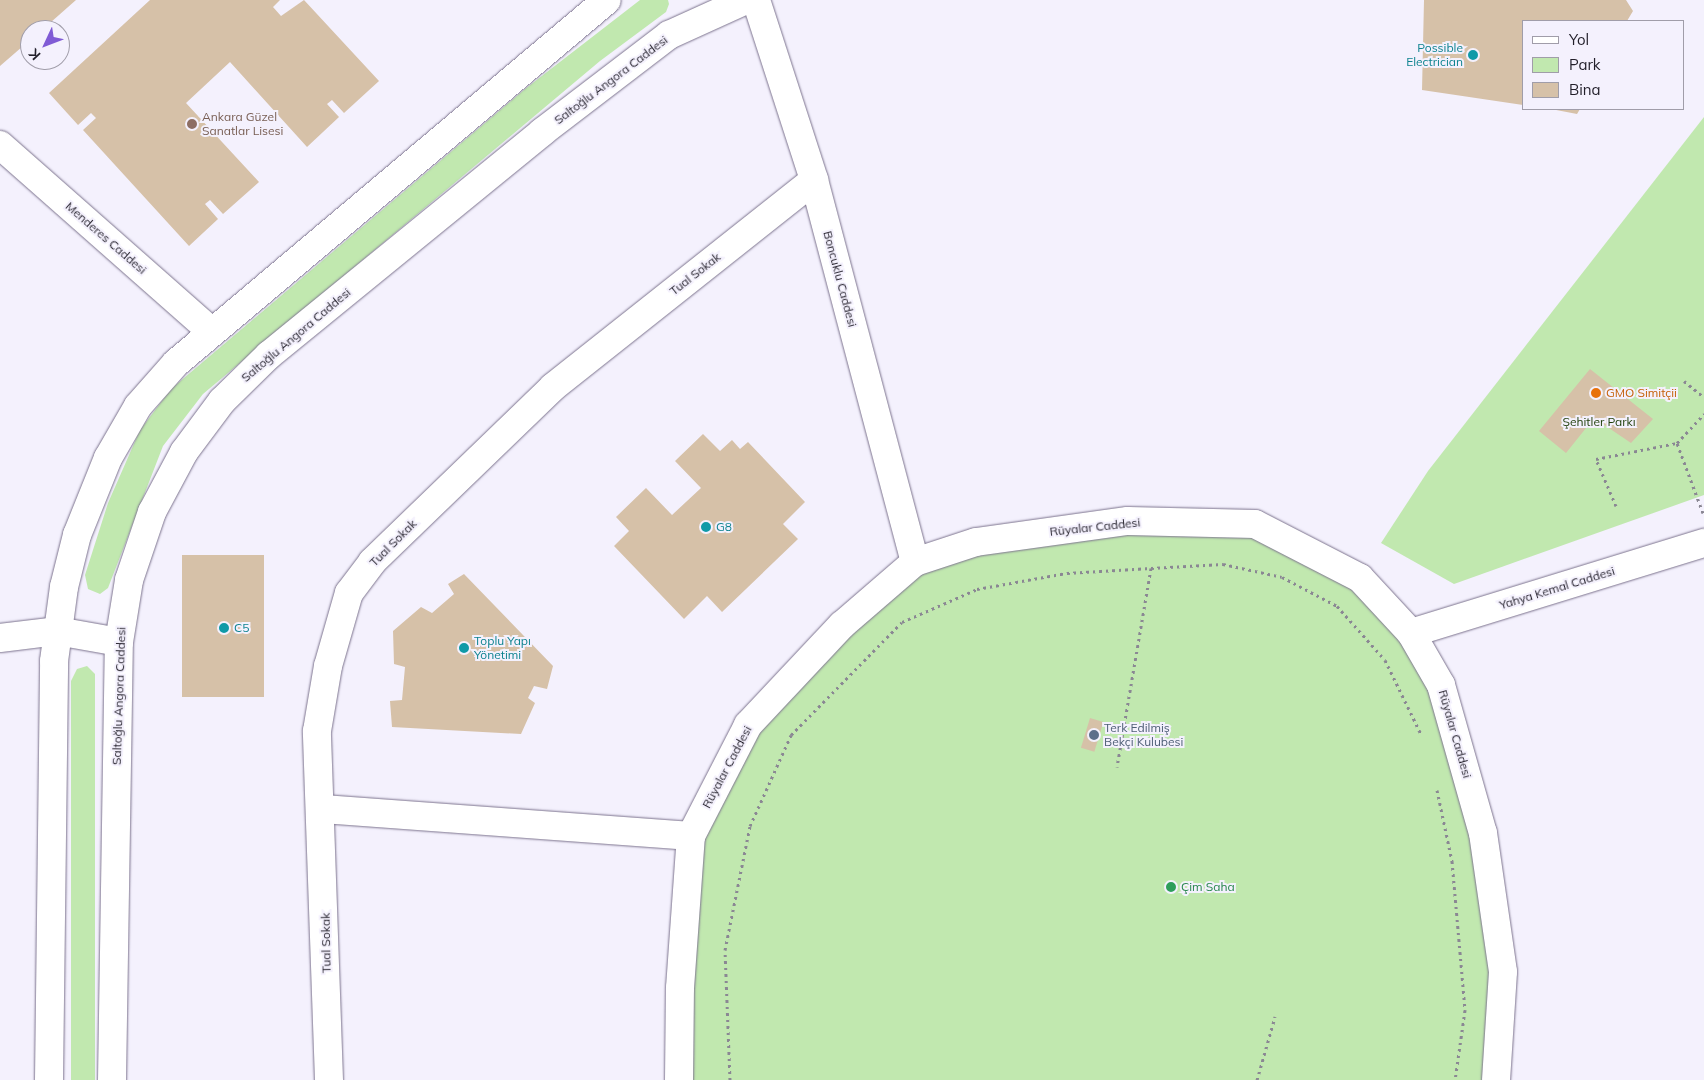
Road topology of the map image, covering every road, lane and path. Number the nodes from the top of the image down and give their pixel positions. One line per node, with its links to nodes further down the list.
1 (607, 0): 6 (street)
2 (746, 0): 19 (street, Saltoğlu Angora Caddesi)
3 (756, 0): 5 (street, Boncuklu Caddesi)
4 (0, 145): 6 (street, Menderes Caddesi)
5 (814, 180): 14 (street, Boncuklu Caddesi); 23 (street, Tual Sokak)
6 (212, 332): 16 (street)
7 (1684, 381): 8 (path)
8 (1704, 397)
9 (1704, 414): 10 (path)
10 (1677, 443): 11 (path); 12 (path)
11 (1616, 506)
12 (1704, 516)
13 (1704, 543): 17 (street, Yahya Kemal Caddesi)
14 (915, 562): 17 (street, Rüyalar Caddesi); 24 (street, Rüyalar Caddesi)
15 (1151, 568): 20 (path); 21 (path); 30 (path)
16 (57, 631): 18 (street); 19 (street); 26 (street)
17 (1411, 633): 33 (street, Rüyalar Caddesi)
18 (0, 638)
19 (119, 642): 27 (street, Saltoğlu Angora Caddesi)
20 (1424, 739)
21 (1117, 767)
22 (1436, 786): 32 (path)
23 (323, 809): 24 (street); 28 (street, Tual Sokak)
24 (691, 836): 29 (street, Rüyalar Caddesi)
25 (1275, 1017): 31 (path)
26 (49, 1080)
27 (112, 1080)
28 (329, 1080)
29 (679, 1080)
30 (730, 1080)
31 (1257, 1080)
32 (1455, 1080)
33 (1496, 1080)

